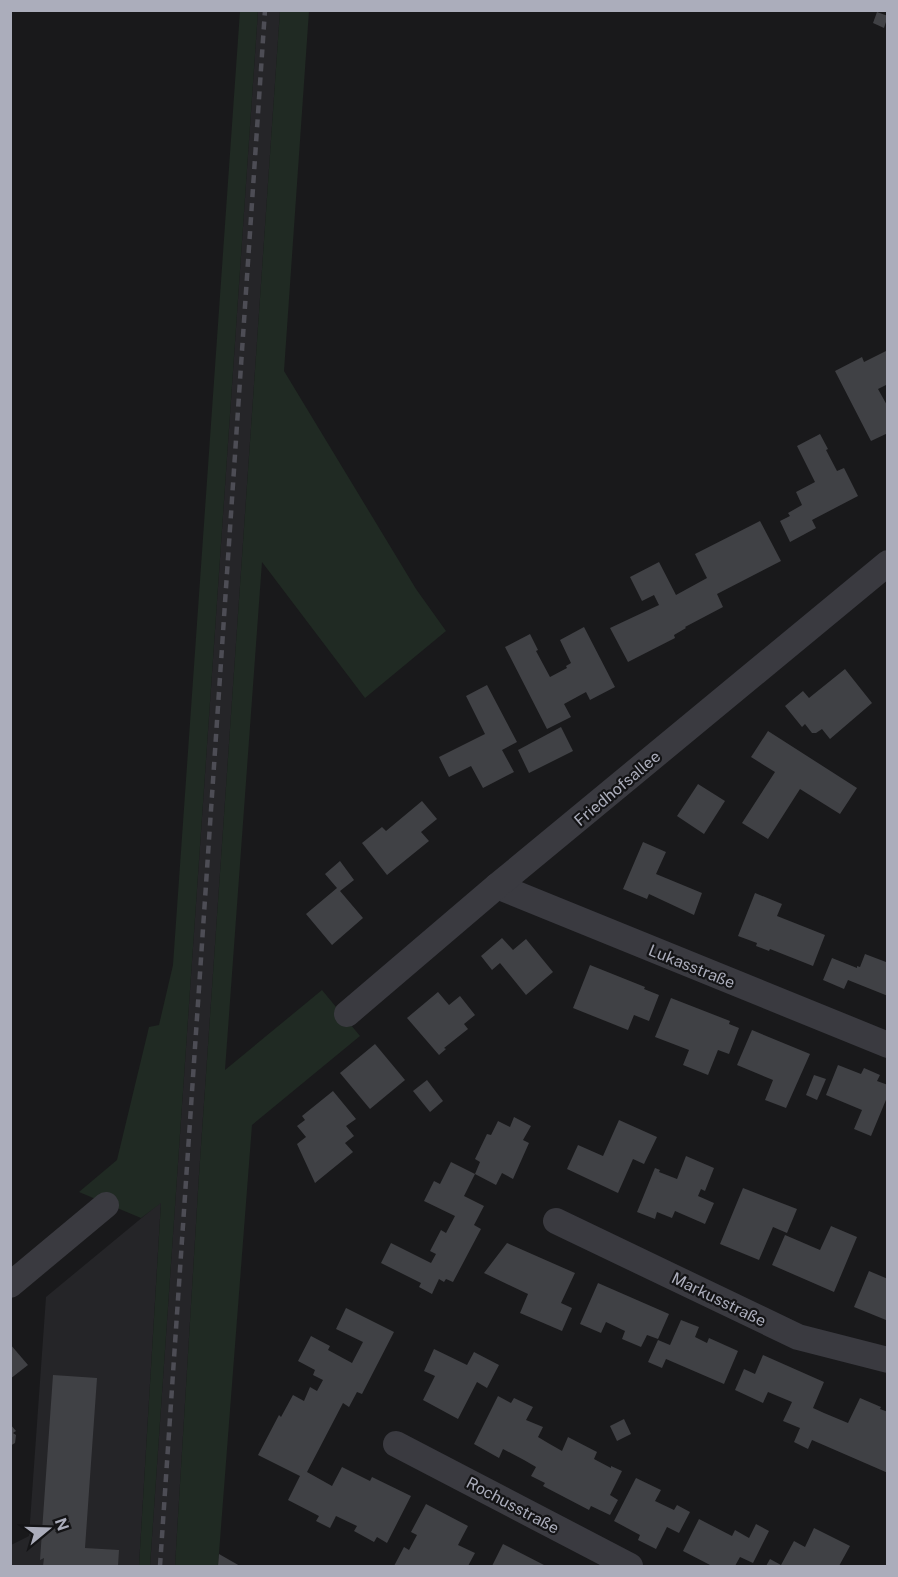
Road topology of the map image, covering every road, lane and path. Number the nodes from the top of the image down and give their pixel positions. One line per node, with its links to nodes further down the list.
1 (888, 564): 2 (street, Friedhofsallee)
2 (497, 886): 3 (street, Friedhofsallee); 4 (street, Lukasstraße)
3 (347, 1014)
4 (888, 1045)
5 (106, 1205): 7 (street)
6 (556, 1221): 8 (street, Markusstraße)
7 (10, 1285)
8 (888, 1360)
9 (396, 1444): 10 (street, Rochusstraße)
10 (630, 1566)

